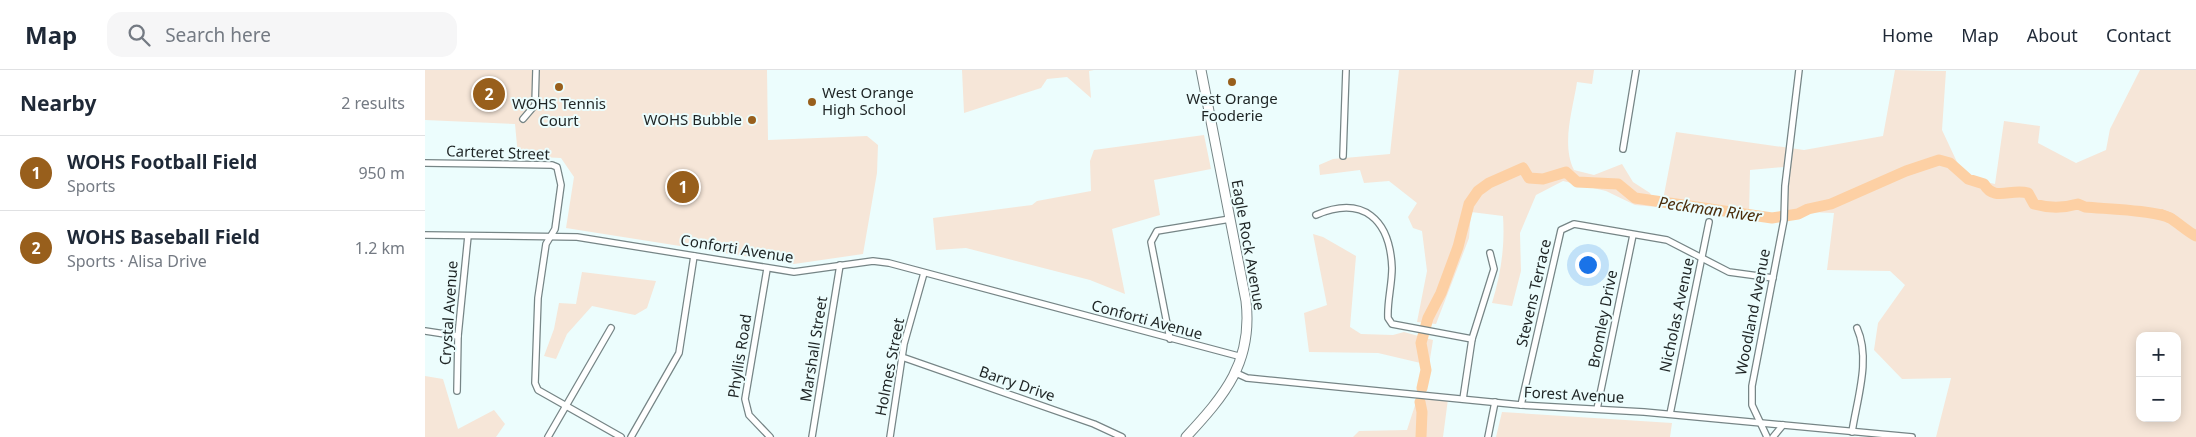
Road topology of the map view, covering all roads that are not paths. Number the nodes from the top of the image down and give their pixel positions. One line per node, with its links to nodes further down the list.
1 (536, 70): 6 (street)
2 (1201, 70): 11 (main road, Eagle Rock Avenue)
3 (1346, 70): 8 (street)
4 (1636, 70): 7 (street)
5 (1799, 70): 23 (street, Woodland Avenue)
6 (523, 119)
7 (1623, 149)
8 (1343, 156)
9 (425, 163): 16 (street, Carteret Street)
10 (1316, 215): 28 (street)
11 (1231, 219): 29 (street); 31 (main road, Eagle Rock Avenue)
12 (1709, 222): 19 (street, Nicholas Avenue)
13 (1633, 234): 19 (street, Stevens Terrace); 36 (street, Stevens Terrace); 38 (street, Bromley Drive)
14 (425, 235): 15 (street, Conforti Avenue)
15 (468, 236): 16 (street, Conforti Avenue); 27 (street, Crystal Avenue)
16 (549, 238): 18 (street, Conforti Avenue); 37 (street)
17 (1490, 253): 28 (street)
18 (695, 256): 21 (street, Conforti Avenue); 46 (street)
19 (1702, 259): 23 (street, Stevens Terrace); 39 (street, Nicholas Avenue)
20 (840, 265): 21 (street, Conforti Avenue); 22 (street, Conforti Avenue); 48 (street, Marshall Street)
21 (767, 269): 47 (street, Phyllis Road)
22 (924, 272): 29 (street, Conforti Avenue); 30 (street, Holmes Street)
23 (1773, 278): 40 (street, Woodland Avenue)
24 (611, 328): 37 (street)
25 (1857, 328): 42 (street)
26 (425, 331): 27 (street)
27 (458, 336): 33 (street, Crystal Avenue)
28 (1471, 338): 34 (street)
29 (1170, 339): 31 (street, Conforti Avenue)
30 (902, 357): 49 (street, Holmes Street); 50 (street, Barry Drive)
31 (1242, 357): 32 (main road, Eagle Rock Avenue)
32 (1236, 373): 34 (street, Forest Avenue); 51 (main road, Eagle Rock Avenue)
33 (457, 391)
34 (1463, 399): 35 (street, Forest Avenue)
35 (1495, 402): 36 (street, Forest Avenue); 52 (street)
36 (1521, 405): 38 (street, Forest Avenue)
37 (566, 406): 44 (street); 45 (street)
38 (1597, 409): 39 (street, Forest Avenue)
39 (1670, 414): 40 (street, Forest Avenue)
40 (1759, 423): 41 (street, Forest Avenue); 53 (street, Woodland Avenue)
41 (1783, 425): 42 (street, Forest Avenue); 54 (street)
42 (1852, 432): 43 (street, Forest Avenue)
43 (1884, 436): 55 (street, Forest Avenue)
44 (548, 437)
45 (621, 437)
46 (631, 437)
47 (770, 437)
48 (812, 437)
49 (889, 437)
50 (1122, 437)
51 (1186, 437)
52 (1488, 437)
53 (1767, 437)
54 (1773, 437)
55 (1912, 437)

